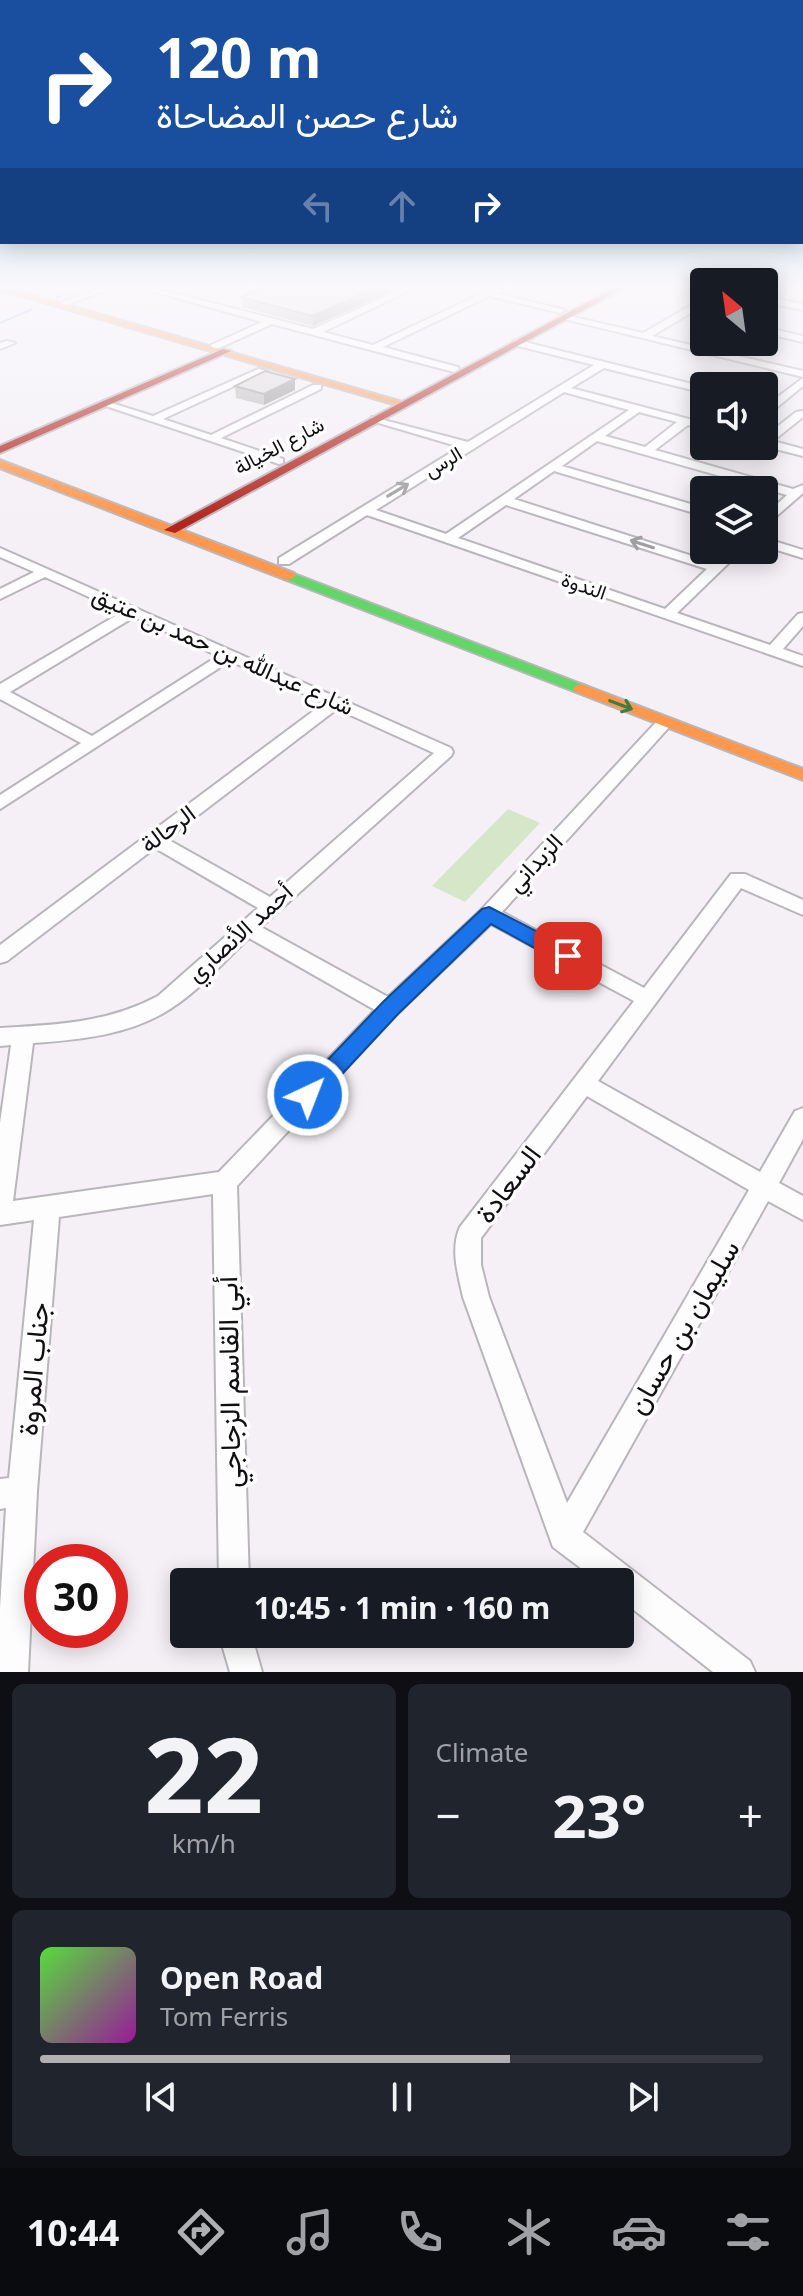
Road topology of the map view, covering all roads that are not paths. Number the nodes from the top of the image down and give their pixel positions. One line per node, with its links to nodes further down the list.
1 (181, 366): 30 (street)
2 (185, 366): 19 (street)
3 (248, 366): 12 (street)
4 (256, 366): 20 (street)
5 (443, 366): 11 (street)
6 (460, 366): 11 (street, شارع الخيالة)
7 (472, 366): 20 (street, شارع الخيالة)
8 (600, 366): 17 (street, الرس)
9 (611, 366): 15 (street)
10 (770, 366): 13 (street)
11 (454, 369): 20 (street, شارع الخيالة)
12 (262, 371): 16 (street); 24 (street)
13 (803, 374)
14 (803, 381): 18 (street)
15 (690, 386)
16 (317, 387): 20 (street); 29 (street)
17 (563, 389): 21 (street); 31 (street, الرس)
18 (778, 398)
19 (105, 404): 24 (street); 35 (street)
20 (393, 407): 31 (street); 36 (street, شارع الخيالة); 40 (street, شارع الخيالة)
21 (637, 409): 25 (street); 28 (street)
22 (778, 409): 23 (street)
23 (802, 414): 27 (street)
24 (153, 420): 29 (street)
25 (686, 421): 26 (street); 33 (street)
26 (690, 422)
27 (778, 432)
28 (595, 437): 33 (street); 37 (street)
29 (211, 439): 36 (street)
30 (0, 440)
31 (469, 446): 43 (street, الرس, one-way to 31)
32 (778, 446): 34 (street)
33 (646, 452): 38 (street)
34 (803, 453)
35 (3, 458): 44 (street)
36 (279, 461): 40 (street, شارع الخيالة)
37 (553, 467): 39 (street); 41 (street)
38 (799, 489): 42 (street)
39 (504, 500): 45 (street); 51 (street, one-way to 39)
40 (200, 508): 44 (street, شارع الخيالة)
41 (690, 508)
42 (778, 509)
43 (365, 510): 45 (street, الندوة); 49 (street, الرس)
44 (170, 524): 49 (street); 62 (street, one-way to 62)
45 (447, 539): 55 (street, الندوة)
46 (778, 546): 48 (street)
47 (0, 552): 52 (street, شارع عبدالله بن حمد بن عتيق)
48 (803, 554)
49 (284, 561): 65 (street)
50 (720, 564): 51 (street)
51 (716, 568): 55 (street)
52 (44, 572): 53 (street); 54 (street, شارع عبدالله بن حمد بن عتيق)
53 (0, 595)
54 (134, 611): 58 (street, شارع عبدالله بن حمد بن عتيق); 60 (street)
55 (668, 614): 57 (street, الندوة)
56 (803, 617): 57 (street)
57 (773, 651): 59 (street, الندوة)
58 (231, 654): 61 (street, شارع عبدالله بن حمد بن عتيق); 63 (street)
59 (803, 661)
60 (0, 692): 63 (street)
61 (336, 702): 64 (street, شارع عبدالله بن حمد بن عتيق); 68 (street, الرحالة)
62 (665, 722): 66 (street); 71 (street, الزبداني)
63 (93, 743): 67 (street)
64 (445, 752): 69 (street, أحمد الأنصاري)
65 (803, 757)
66 (803, 775)
67 (0, 803)
68 (154, 839): 69 (street); 73 (street, الرحالة)
69 (269, 905): 72 (street, أحمد الأنصاري)
70 (803, 908): 74 (street, السعادة)
71 (489, 914): 74 (street); 75 (street, الزبداني)
72 (246, 928): 75 (street); 76 (street, أحمد الأنصاري)
73 (0, 956)
74 (646, 998): 77 (street, السعادة)
75 (390, 1008): 79 (street, الزبداني)
76 (12, 1036): 83 (street)
77 (583, 1083): 80 (street); 85 (street, السعادة)
78 (803, 1118): 80 (street, سليمان بن حسان)
79 (225, 1182): 82 (street); 86 (street, أبي القاسم الزجاجي)
80 (764, 1187): 81 (street); 85 (street, سليمان بن حسان)
81 (803, 1209)
82 (47, 1210): 83 (street); 84 (street, جناب المروة)
83 (0, 1212)
84 (11, 1492): 88 (street, جناب المروة)
85 (564, 1536): 90 (street)
86 (234, 1568)
87 (239, 1648): 89 (street)
88 (12, 1672)
89 (246, 1672)
90 (739, 1672)

